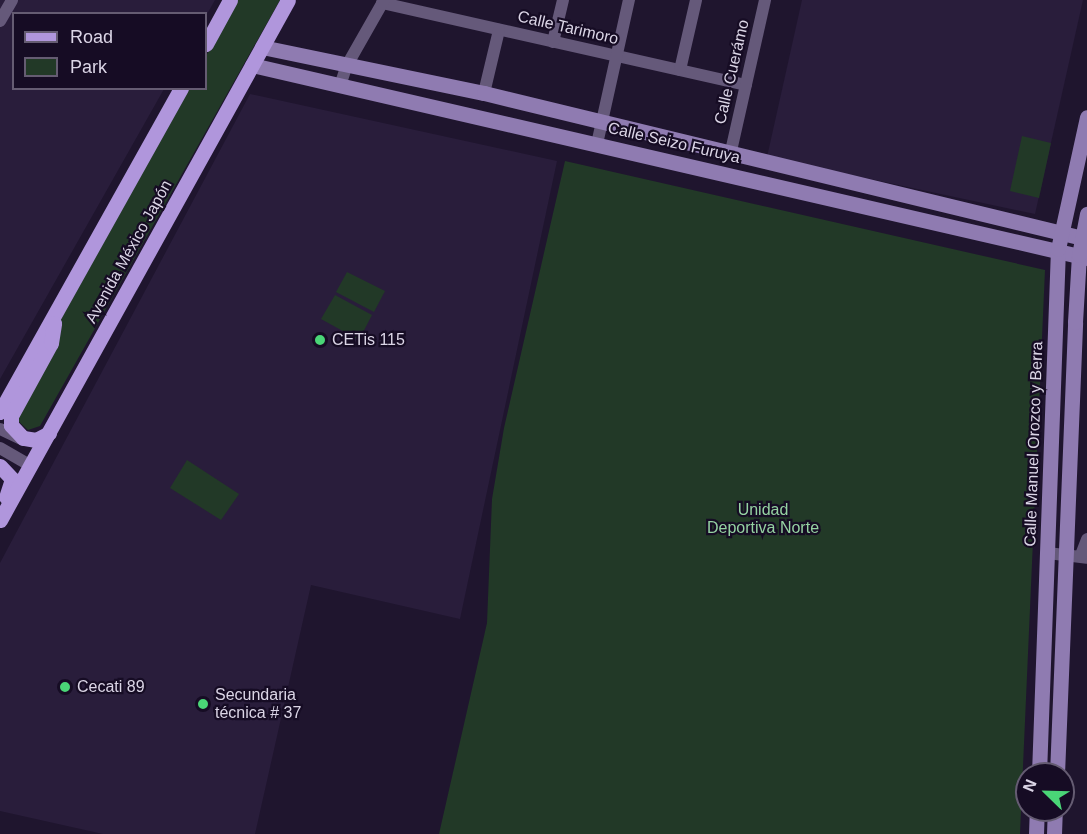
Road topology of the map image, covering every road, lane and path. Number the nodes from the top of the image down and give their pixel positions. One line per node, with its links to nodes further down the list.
1 (12, 0): 9 (street)
2 (230, 0): 11 (main road)
3 (288, 0): 13 (main road, Avenida México Japón)
4 (562, 0): 12 (street)
5 (629, 0): 14 (street)
6 (696, 0): 17 (street)
7 (765, 0): 18 (street, Calle Cuerámo)
8 (383, 2): 10 (street, Calle Tarimoro); 16 (street)
9 (0, 21)
10 (499, 30): 12 (street, Calle Tarimoro); 21 (street)
11 (207, 42)
12 (554, 42): 14 (street, Calle Tarimoro)
13 (262, 47): 15 (main road, Avenida México Japón); 16 (street, Calle Seizo Furuya)
14 (616, 56): 17 (street, Calle Tarimoro); 23 (street)
15 (252, 66): 19 (street, Calle Seizo Furuya); 36 (main road, Avenida México Japón)
16 (346, 67): 19 (street); 21 (street, Calle Seizo Furuya)
17 (680, 70): 18 (street, Calle Tarimoro)
18 (746, 85): 25 (street, Calle Cuerámo)
19 (340, 86): 24 (street, Calle Seizo Furuya)
20 (180, 90): 32 (main road, Avenida México Japón)
21 (484, 93): 23 (street, Calle Seizo Furuya)
22 (1087, 117): 27 (street, Calle Manuel Orozco y Berra)
23 (602, 121): 24 (street); 25 (street, Calle Seizo Furuya)
24 (597, 144): 29 (street, Calle Seizo Furuya)
25 (731, 151): 27 (street, Calle Seizo Furuya)
26 (1087, 214): 28 (street)
27 (1060, 230): 28 (street, Calle Seizo Furuya); 29 (street, Calle Manuel Orozco y Berra)
28 (1084, 238): 30 (street)
29 (1058, 249): 30 (street, Calle Seizo Furuya); 44 (street, Calle Manuel Orozco y Berra)
30 (1083, 257): 33 (street)
31 (1087, 299): 33 (street)
32 (55, 314): 34 (main road, Avenida México Japón); 36 (main road)
33 (1075, 322): 45 (street)
34 (0, 412)
35 (0, 429): 38 (street)
36 (49, 433): 38 (main road, Avenida México Japón)
37 (0, 448): 40 (street)
38 (40, 449): 40 (main road, Avenida México Japón)
39 (0, 466): 41 (main road)
40 (31, 466): 42 (main road, Avenida México Japón)
41 (0, 507)
42 (0, 520)
43 (1087, 539): 45 (street)
44 (1048, 553): 45 (street); 46 (street, Calle Manuel Orozco y Berra)
45 (1078, 556): 47 (street)
46 (1039, 762)
47 (1058, 762)

